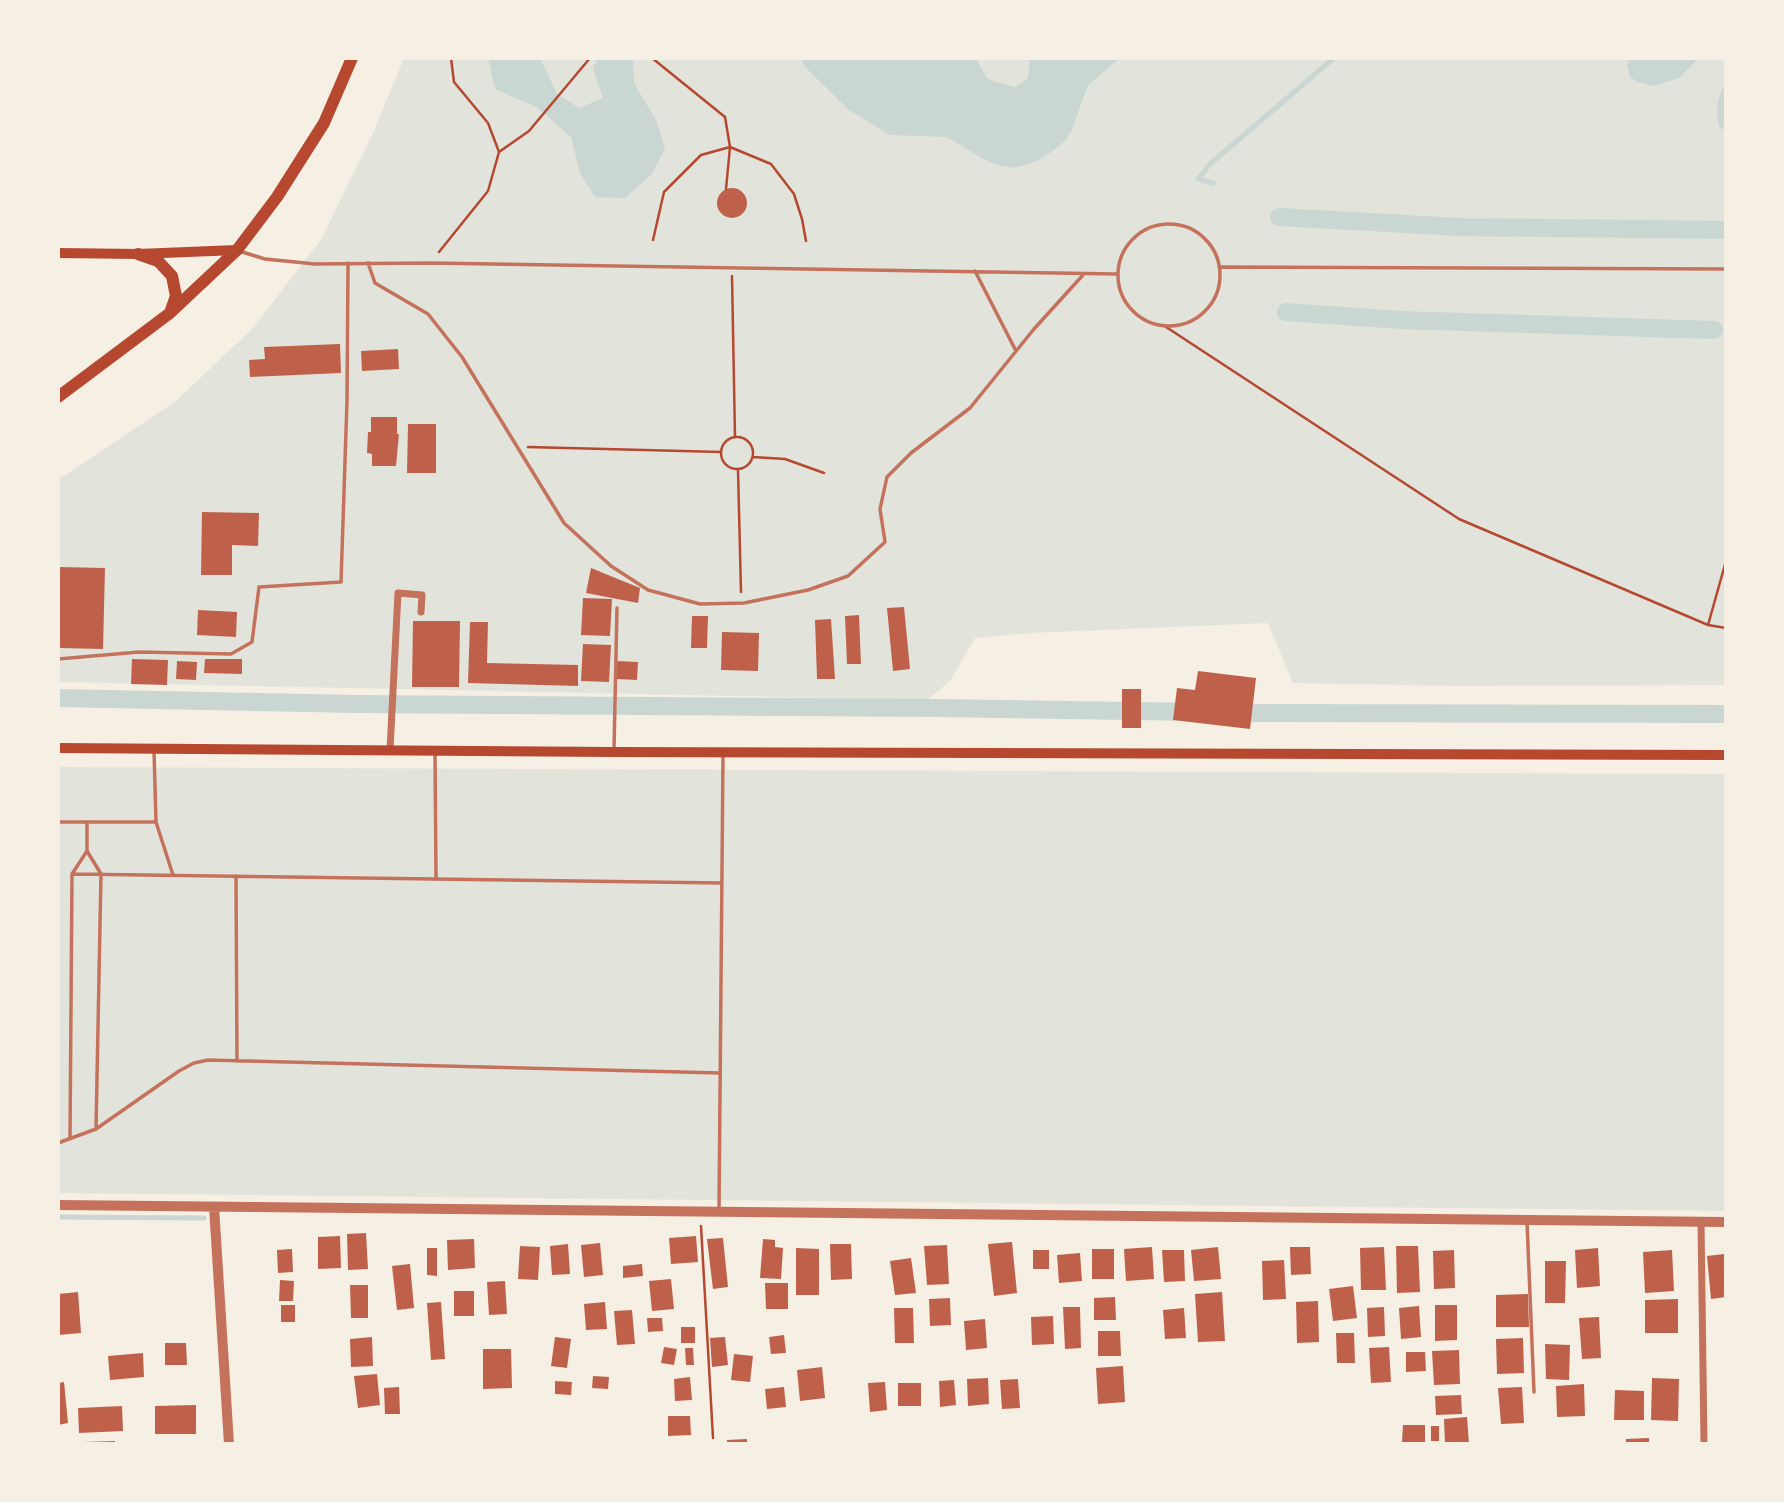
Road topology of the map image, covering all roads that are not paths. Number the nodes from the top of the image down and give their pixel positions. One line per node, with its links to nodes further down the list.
1 (352, 58): 2 (main road)
2 (237, 250): 4 (main road); 5 (lane); 12 (main road)
3 (58, 253): 4 (main road)
4 (138, 254): 12 (main road)
5 (348, 263): 6 (lane); 17 (lane)
6 (368, 263): 9 (lane); 13 (lane)
7 (1221, 267): 8 (lane); 10 (lane); 10 (lane)
8 (1726, 269)
9 (975, 271): 11 (lane); 13 (lane)
10 (1117, 274): 11 (lane)
11 (1083, 275): 13 (lane)
12 (170, 313): 14 (main road)
13 (1016, 351)
14 (58, 397)
15 (617, 608): 22 (lane)
16 (421, 612): 20 (street)
17 (58, 659)
18 (58, 748): 19 (main road)
19 (153, 749): 20 (main road); 27 (lane)
20 (390, 750): 21 (main road)
21 (435, 750): 22 (main road); 33 (lane)
22 (614, 752): 23 (main road)
23 (723, 752): 24 (main road); 34 (lane)
24 (1726, 755)
25 (58, 822): 26 (lane)
26 (87, 822): 27 (lane); 28 (lane)
27 (156, 822): 31 (lane)
28 (87, 851): 29 (lane); 30 (lane)
29 (72, 874): 30 (lane); 38 (lane)
30 (101, 874): 31 (lane); 37 (lane)
31 (173, 875): 32 (lane)
32 (236, 876): 33 (lane); 35 (lane)
33 (436, 879): 34 (lane)
34 (722, 883): 36 (lane)
35 (237, 1061): 36 (lane); 37 (lane)
36 (720, 1073): 42 (lane)
37 (96, 1129): 38 (lane)
38 (70, 1139): 39 (lane)
39 (58, 1143)
40 (58, 1205): 41 (street)
41 (214, 1207): 42 (street); 47 (street)
42 (719, 1212): 43 (street)
43 (1526, 1220): 44 (street); 46 (lane)
44 (1701, 1222): 45 (street); 48 (street)
45 (1726, 1222)
46 (1534, 1392)
47 (229, 1444)
48 (1704, 1444)

